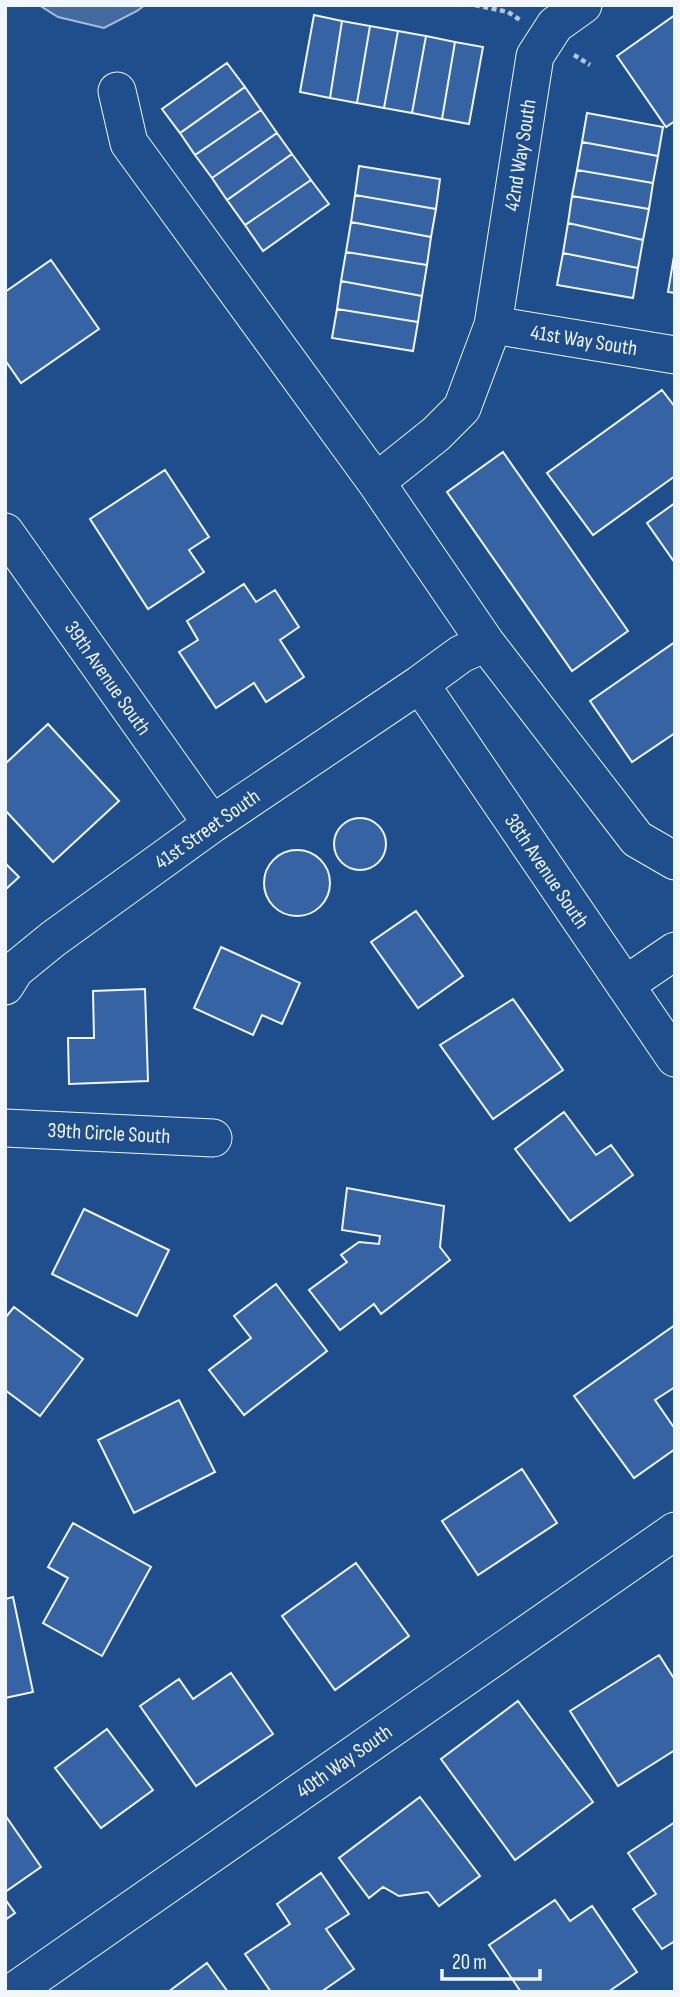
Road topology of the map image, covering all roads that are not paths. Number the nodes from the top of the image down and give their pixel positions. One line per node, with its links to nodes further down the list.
1 (583, 5): 3 (street, 42nd Way South)
2 (117, 91): 5 (street)
3 (493, 325): 4 (street, 41st Way South); 5 (street, 42nd Way South)
4 (675, 355)
5 (376, 482): 7 (street)
6 (5, 532): 9 (street, 39th Avenue South)
7 (486, 643): 8 (street, 41st Street South); 10 (street)
8 (420, 684): 9 (street, 41st Street South); 12 (street, 38th Avenue South)
9 (212, 824): 13 (street, 41st Street South)
10 (675, 861)
11 (675, 951): 12 (street)
12 (625, 985): 14 (street, 38th Avenue South)
13 (5, 986)
14 (675, 1058)
15 (5, 1128): 16 (street, 39th Circle South)
16 (213, 1138)
17 (675, 1531): 18 (street, 40th Way South)
18 (13, 1992)

